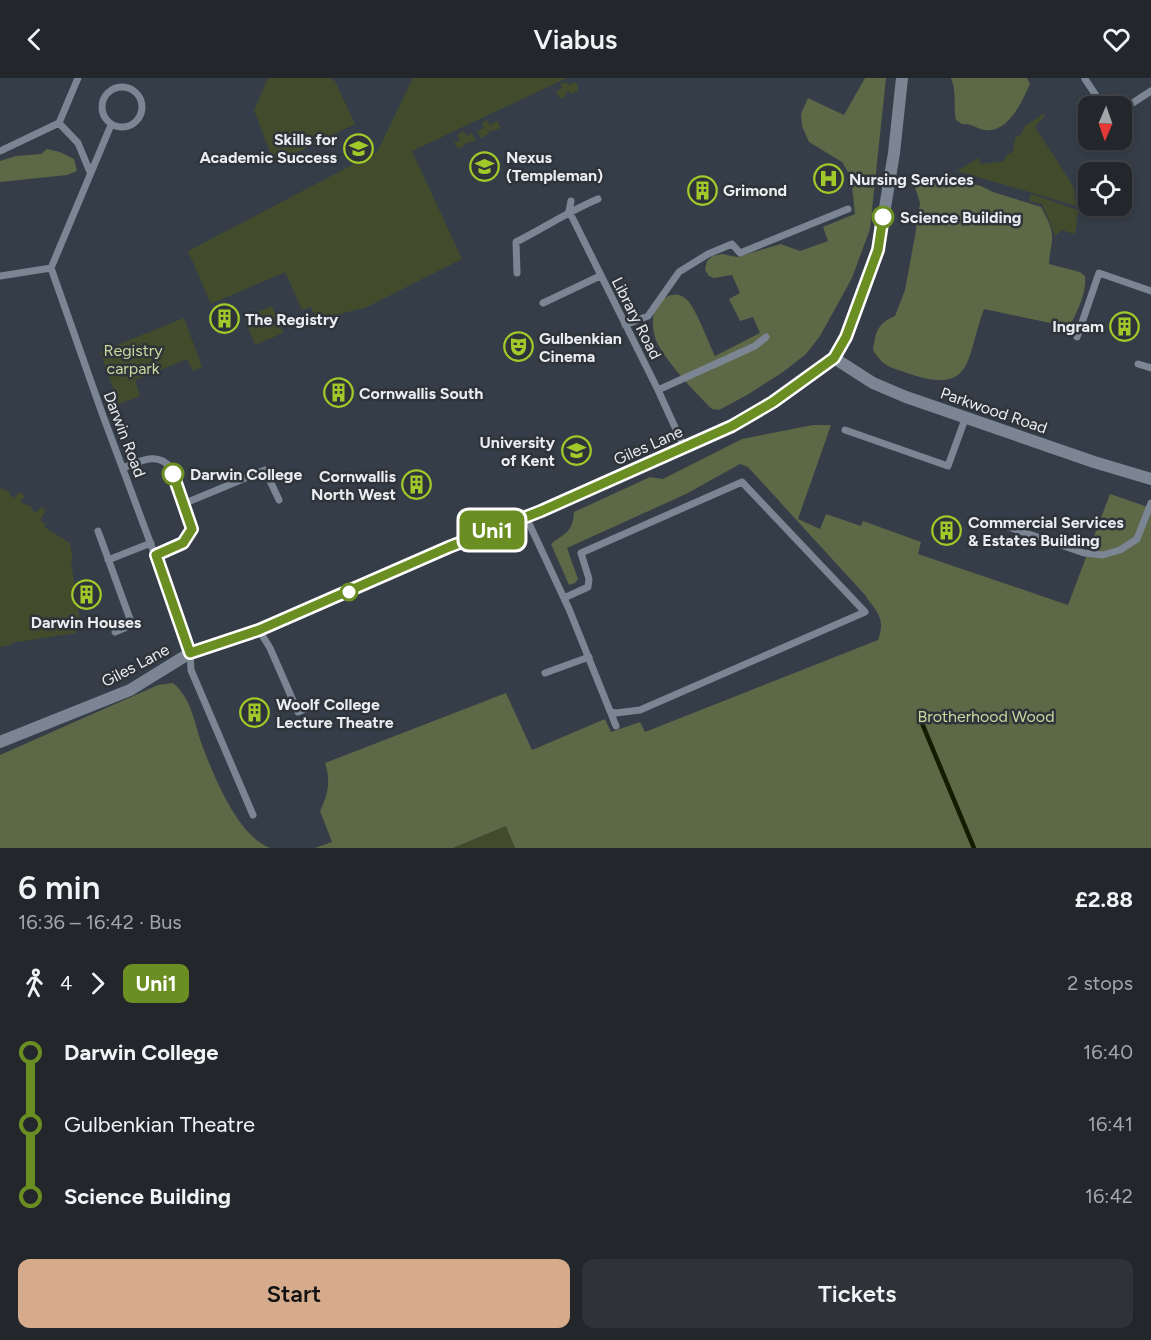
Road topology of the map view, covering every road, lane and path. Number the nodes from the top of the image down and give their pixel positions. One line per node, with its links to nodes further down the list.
1 (78, 78): 7 (lane)
2 (902, 78): 24 (street, Giles Lane)
3 (1085, 79): 4 (lane)
4 (1096, 96)
5 (1149, 96): 6 (lane)
6 (1132, 105)
7 (59, 123): 9 (lane); 10 (lane)
8 (111, 125): 8 (lane); 10 (lane)
9 (0, 151)
10 (90, 172): 15 (lane)
11 (598, 199): 14 (lane)
12 (571, 201): 14 (lane)
13 (848, 209): 21 (lane)
14 (569, 211): 16 (lane); 18 (lane, Library Road)
15 (51, 268): 17 (lane); 31 (lane, Darwin Road)
16 (517, 273)
17 (0, 276)
18 (600, 276): 20 (lane); 21 (lane, Library Road)
19 (1151, 291): 23 (lane)
20 (543, 303)
21 (626, 325): 27 (lane, Library Road)
22 (766, 337): 27 (lane)
23 (1077, 338)
24 (834, 358): 28 (street, Parkwood Road); 30 (street, Giles Lane)
25 (1138, 364): 26 (lane)
26 (1151, 368)
27 (658, 390): 30 (lane, Library Road)
28 (965, 418): 29 (lane); 32 (street, Parkwood Road)
29 (845, 430)
30 (684, 447): 36 (street, Giles Lane)
31 (123, 468): 35 (lane); 39 (lane, Darwin Road)
32 (1151, 479)
33 (279, 500): 35 (lane)
34 (1151, 503): 37 (lane)
35 (183, 504): 40 (lane)
36 (526, 517): 42 (lane); 43 (street, Giles Lane)
37 (994, 522)
38 (98, 531): 41 (lane)
39 (151, 543): 40 (lane, Darwin Road); 41 (lane)
40 (156, 555): 45 (lane, Darwin Road)
41 (108, 560): 44 (lane)
42 (564, 598): 46 (lane); 49 (lane)
43 (259, 630): 45 (street, Giles Lane); 48 (lane)
44 (115, 632)
45 (190, 653): 51 (street, Giles Lane); 52 (lane, Darwin Road)
46 (589, 657): 47 (lane); 49 (lane)
47 (545, 674)
48 (315, 705)
49 (609, 711): 50 (lane)
50 (616, 726)
51 (0, 742)
52 (253, 814)

